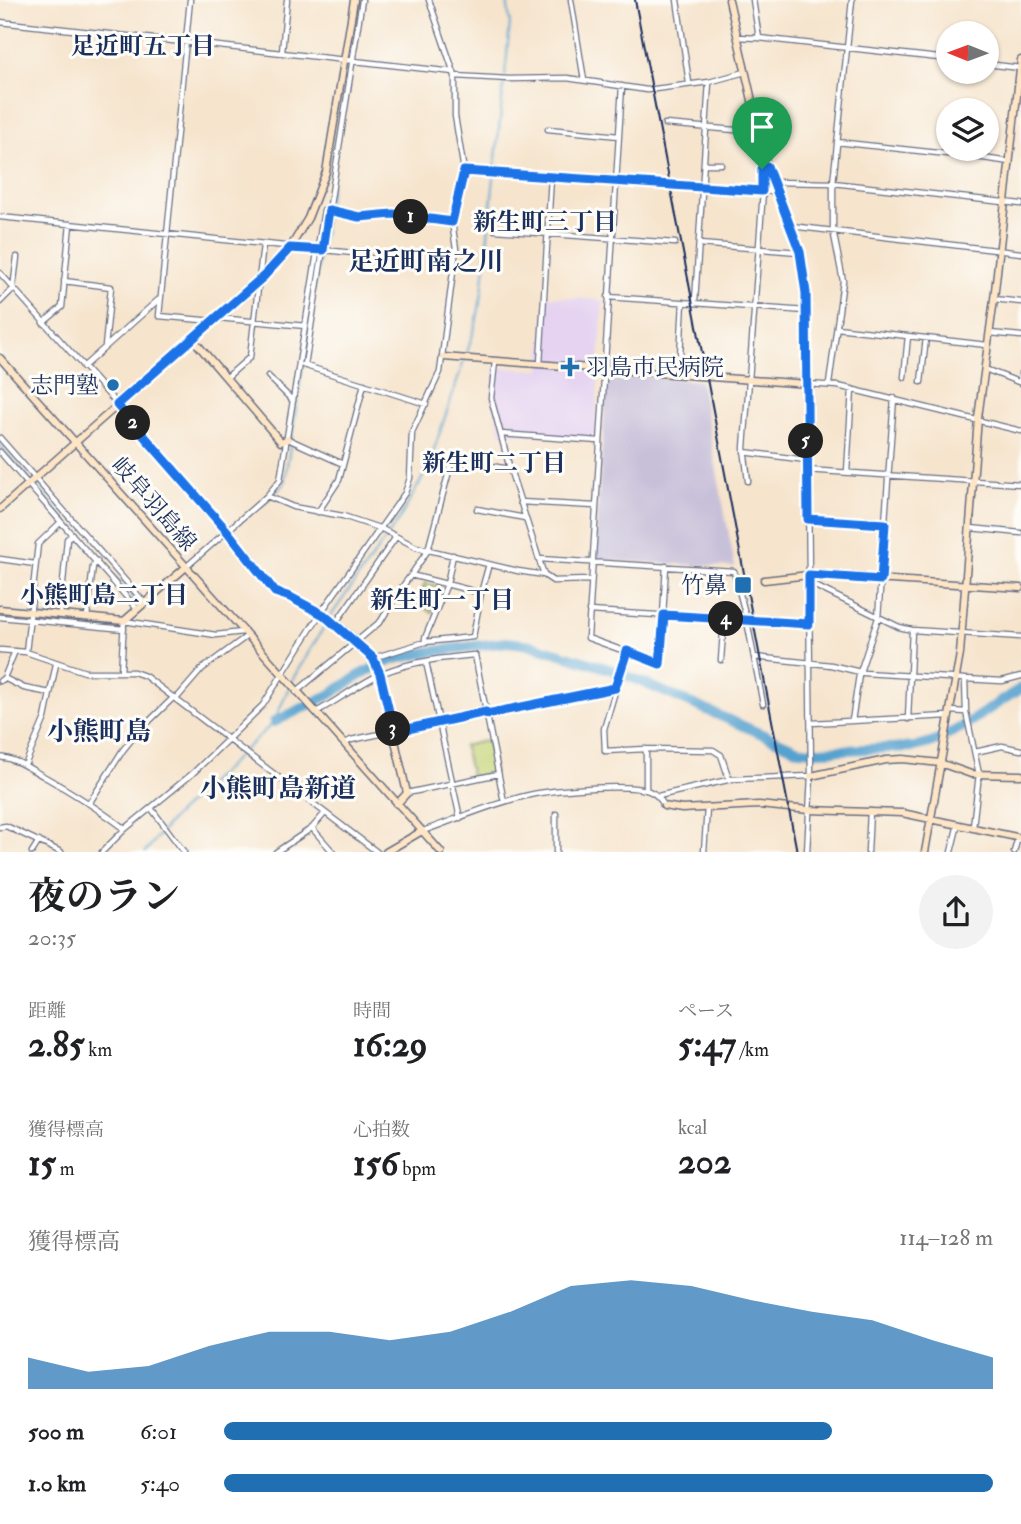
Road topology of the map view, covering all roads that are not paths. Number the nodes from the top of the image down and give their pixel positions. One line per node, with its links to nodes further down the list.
1 (190, 0): 14 (street)
2 (287, 0): 16 (street)
3 (354, 0): 18 (street)
4 (362, 0): 19 (street)
5 (429, 0): 23 (street)
6 (571, 0): 24 (street)
7 (677, 0): 26 (street)
8 (729, 0): 12 (street)
9 (753, 0): 13 (street)
10 (852, 0): 15 (street)
11 (0, 22): 14 (street)
12 (737, 37): 13 (street); 22 (street)
13 (759, 37): 15 (street)
14 (186, 43): 16 (street); 55 (street)
15 (847, 47): 17 (street); 33 (street)
16 (282, 52): 18 (street)
17 (936, 58)
18 (345, 59): 19 (street); 61 (street)
19 (354, 60): 23 (street); 48 (street)
20 (999, 64): 21 (street)
21 (1021, 64): 34 (street)
22 (745, 71): 25 (street); 31 (street)
23 (454, 74): 24 (street); 38 (street)
24 (584, 79): 27 (street)
25 (709, 82): 26 (street); 30 (street)
26 (689, 83): 27 (street)
27 (622, 86): 32 (street)
28 (665, 124): 30 (street)
29 (548, 129): 32 (street)
30 (706, 129): 31 (street); 35 (street)
31 (758, 132): 37 (street)
32 (619, 136): 40 (street)
33 (836, 142): 34 (street); 42 (street)
34 (1010, 162): 46 (street)
35 (704, 164): 36 (street); 43 (street)
36 (721, 164)
37 (767, 166): 41 (street); 44 (street)
38 (464, 171): 39 (street); 50 (street)
39 (551, 177): 40 (street); 56 (street)
40 (616, 181): 43 (street); 57 (street)
41 (773, 182): 42 (street); 45 (street)
42 (833, 183): 46 (street); 54 (street)
43 (702, 187): 44 (street); 59 (street)
44 (762, 191): 45 (street); 62 (street)
45 (776, 192): 52 (street)
46 (1004, 202): 47 (street); 64 (street)
47 (1021, 204)
48 (329, 210): 50 (street); 63 (street)
49 (0, 217): 51 (street)
50 (452, 222): 94 (street)
51 (70, 224): 55 (street); 70 (street)
52 (790, 226): 54 (street); 65 (street)
53 (495, 230): 56 (street)
54 (833, 230): 64 (street); 86 (street)
55 (166, 234): 60 (street); 74 (street)
56 (548, 234): 57 (street); 98 (street)
57 (612, 239): 58 (street); 73 (street)
58 (674, 243)
59 (699, 244): 62 (street); 78 (street)
60 (263, 245): 61 (street); 71 (street)
61 (290, 248): 63 (street); 71 (street)
62 (758, 248): 65 (street); 80 (street)
63 (321, 250): 68 (street); 85 (street); 97 (street)
64 (999, 250): 66 (street); 75 (street)
65 (800, 252): 81 (street)
66 (1021, 253)
67 (17, 257): 72 (street)
68 (372, 259)
69 (0, 273): 72 (street)
70 (64, 281): 84 (street); 93 (street)
71 (259, 281): 82 (street); 83 (street)
72 (13, 289): 76 (street); 84 (street)
73 (608, 297): 77 (street); 100 (street)
74 (159, 299): 82 (street); 93 (street)
75 (994, 299): 79 (street); 87 (street)
76 (0, 302)
77 (683, 302): 78 (street); 103 (street)
78 (695, 302): 80 (street)
79 (1021, 302)
80 (754, 306): 81 (street); 107 (street)
81 (806, 311): 111 (street)
82 (215, 319): 83 (street); 90 (street)
83 (254, 321): 85 (street); 106 (street)
84 (43, 323): 99 (street)
85 (306, 326): 97 (street)
86 (837, 328): 88 (street); 112 (street)
87 (989, 333): 89 (street); 92 (street)
88 (908, 336): 91 (street); 105 (street)
89 (1021, 336)
90 (192, 338): 106 (street); 117 (street)
91 (926, 338): 92 (street); 108 (street)
92 (987, 345): 101 (street)
93 (105, 346): 99 (street)
94 (443, 357): 96 (street); 116 (street)
95 (0, 358): 124 (street, 岐阜羽島線)
96 (495, 362): 98 (street); 120 (street)
97 (303, 365): 110 (street); 115 (street)
98 (540, 365): 100 (street)
99 (83, 367): 117 (street)
100 (603, 369): 103 (street); 123 (street)
101 (985, 369): 109 (street); 118 (street)
102 (1021, 373): 109 (street)
103 (678, 375): 107 (street)
104 (268, 376): 115 (street)
105 (904, 377)
106 (225, 378): 122 (street)
107 (749, 379): 111 (street); 126 (street)
108 (921, 382)
109 (1021, 382)
110 (364, 384): 116 (street); 128 (street)
111 (807, 384): 112 (street); 127 (street)
112 (829, 384): 113 (street)
113 (852, 389): 114 (street); 131 (street)
114 (894, 398): 118 (street); 132 (street)
115 (293, 402): 122 (street)
116 (426, 404): 149 (street)
117 (117, 405): 124 (street); 150 (street)
118 (978, 418): 119 (street); 134 (street)
119 (1021, 431)
120 (500, 434): 123 (street); 129 (street)
121 (0, 438): 133 (street)
122 (288, 439): 128 (street); 138 (street)
123 (599, 440): 140 (street)
124 (76, 441): 133 (street); 163 (street, 岐阜羽島線)
125 (0, 452): 136 (street)
126 (744, 452): 127 (street); 135 (street)
127 (806, 460): 130 (street)
128 (344, 464): 143 (street)
129 (510, 469): 139 (street); 154 (street)
130 (807, 470): 131 (street); 145 (street)
131 (847, 472): 132 (street)
132 (888, 475): 134 (street); 147 (street)
133 (35, 478): 136 (street); 174 (street)
134 (972, 480): 137 (street); 148 (street)
135 (748, 481)
136 (28, 484): 141 (street); 146 (street)
137 (1021, 484)
138 (267, 496): 143 (street); 150 (street)
139 (520, 502): 140 (street); 144 (street)
140 (595, 506): 159 (street)
141 (0, 509)
142 (478, 509): 144 (street)
143 (318, 512): 149 (street)
144 (525, 518): 157 (street)
145 (808, 519): 147 (street); 166 (street)
146 (61, 522): 152 (street); 160 (street)
147 (885, 524): 169 (street)
148 (969, 528): 151 (street); 171 (street)
149 (383, 529): 153 (street); 178 (street)
150 (227, 531): 163 (street); 178 (street)
151 (1021, 533)
152 (72, 534): 158 (street); 181 (street)
153 (395, 536): 154 (street); 188 (street)
154 (428, 550): 155 (street); 164 (street)
155 (453, 555): 161 (street); 170 (street)
156 (0, 559): 160 (street)
157 (538, 559): 159 (street); 165 (street)
158 (97, 561): 176 (street); 183 (street)
159 (592, 561): 162 (street); 167 (street)
160 (35, 564): 180 (street)
161 (488, 564): 165 (street); 173 (street)
162 (667, 566): 179 (street); 187 (street)
163 (186, 567): 174 (street); 193 (street, 岐阜羽島線)
164 (411, 575): 170 (street); 195 (street)
165 (544, 575): 167 (street)
166 (809, 579): 168 (street); 169 (street); 184 (street); 189 (street)
167 (590, 580): 177 (street)
168 (764, 580)
169 (881, 580): 171 (street); 184 (street)
170 (447, 584): 173 (street); 196 (street)
171 (966, 586): 172 (street); 192 (street)
172 (1021, 588)
173 (481, 593): 196 (street)
174 (144, 602): 176 (street)
175 (0, 609): 180 (street)
176 (137, 609): 190 (street)
177 (589, 611): 179 (street); 199 (street)
178 (322, 615): 188 (street); 211 (street)
179 (664, 615): 185 (street); 199 (street)
180 (30, 616): 181 (street); 182 (street); 186 (street); 200 (street)
181 (60, 616): 186 (street)
182 (0, 617)
183 (87, 618): 186 (street); 190 (street)
184 (878, 618): 191 (street); 209 (street)
185 (724, 619): 187 (street); 203 (street)
186 (75, 621): 190 (street)
187 (747, 621): 189 (street); 201 (street)
188 (333, 623): 195 (street)
189 (809, 624): 205 (street)
190 (124, 625): 193 (street); 207 (street)
191 (912, 630): 192 (street); 210 (street)
192 (962, 633): 194 (street); 213 (street)
193 (246, 634): 211 (street, 岐阜羽島線); 219 (street)
194 (1021, 637)
195 (355, 641): 202 (street); 217 (street)
196 (425, 642): 202 (street)
197 (0, 650): 198 (street)
198 (15, 651): 200 (street); 214 (street)
199 (627, 651): 216 (street)
200 (26, 652): 206 (street)
201 (754, 657): 205 (street); 220 (street)
202 (374, 659): 208 (street)
203 (721, 660)
204 (426, 661): 208 (street); 222 (street); 227 (street)
205 (810, 663): 209 (street); 228 (street)
206 (56, 664): 207 (street); 218 (street)
207 (121, 672): 219 (street)
208 (380, 672): 221 (street); 229 (street)
209 (860, 672): 210 (street); 226 (street)
210 (910, 675): 213 (street); 225 (street)
211 (283, 676): 217 (street, 岐阜羽島線); 230 (street)
212 (1021, 676): 215 (street)
213 (956, 678): 215 (street); 223 (street)
214 (2, 679): 218 (street)
215 (965, 679): 224 (street)
216 (615, 688): 222 (street); 232 (street)
217 (295, 691): 221 (street, 岐阜羽島線)
218 (50, 693): 237 (street)
219 (175, 698): 230 (street); 247 (street)
220 (763, 704)
221 (314, 711): 231 (street, 岐阜羽島線)
222 (486, 713): 227 (street); 238 (street)
223 (949, 713): 224 (street); 225 (street); 236 (street)
224 (967, 715): 234 (street)
225 (908, 719): 226 (street)
226 (852, 721): 228 (street)
227 (439, 722): 229 (street); 243 (street)
228 (811, 723): 241 (street)
229 (394, 732): 231 (street); 245 (street)
230 (228, 741): 251 (street); 255 (street)
231 (343, 745): 249 (street, 岐阜羽島線)
232 (646, 749): 242 (street); 244 (street)
233 (1021, 750): 234 (street)
234 (975, 752): 239 (street)
235 (0, 757): 237 (street)
236 (940, 763): 239 (street); 241 (street); 258 (street)
237 (25, 765): 247 (street)
238 (498, 774): 243 (street); 248 (street)
239 (979, 775): 240 (street); 261 (street)
240 (1021, 775)
241 (811, 776): 242 (street); 253 (street)
242 (729, 779): 246 (street)
243 (453, 783): 245 (street); 257 (street)
244 (646, 790): 246 (street); 248 (street)
245 (407, 793): 249 (street)
246 (658, 796): 250 (street)
247 (90, 802): 263 (street)
248 (505, 802): 257 (street)
249 (397, 804): 264 (street, 岐阜羽島線)
250 (664, 806): 252 (street)
251 (151, 808): 263 (street); 271 (street)
252 (707, 808): 253 (street); 278 (street)
253 (810, 810): 254 (street); 279 (street)
254 (870, 811): 258 (street); 280 (street)
255 (325, 813): 262 (street); 274 (street)
256 (556, 814): 277 (street)
257 (460, 818): 264 (street)
258 (930, 819): 259 (street); 281 (street)
259 (958, 824): 261 (street); 282 (street)
260 (0, 827): 266 (street)
261 (973, 827): 265 (street)
262 (312, 828): 272 (street); 273 (street)
263 (125, 829): 270 (street)
264 (422, 831): 267 (street); 276 (street, 岐阜羽島線)
265 (1020, 837): 283 (street)
266 (39, 841): 268 (street); 269 (street)
267 (396, 848): 275 (street)
268 (32, 852)
269 (61, 852)
270 (102, 852)
271 (184, 852)
272 (276, 852)
273 (333, 852)
274 (377, 852)
275 (386, 852)
276 (441, 852)
277 (556, 852)
278 (704, 852)
279 (807, 852)
280 (868, 852)
281 (925, 852)
282 (951, 852)
283 (1014, 852)

